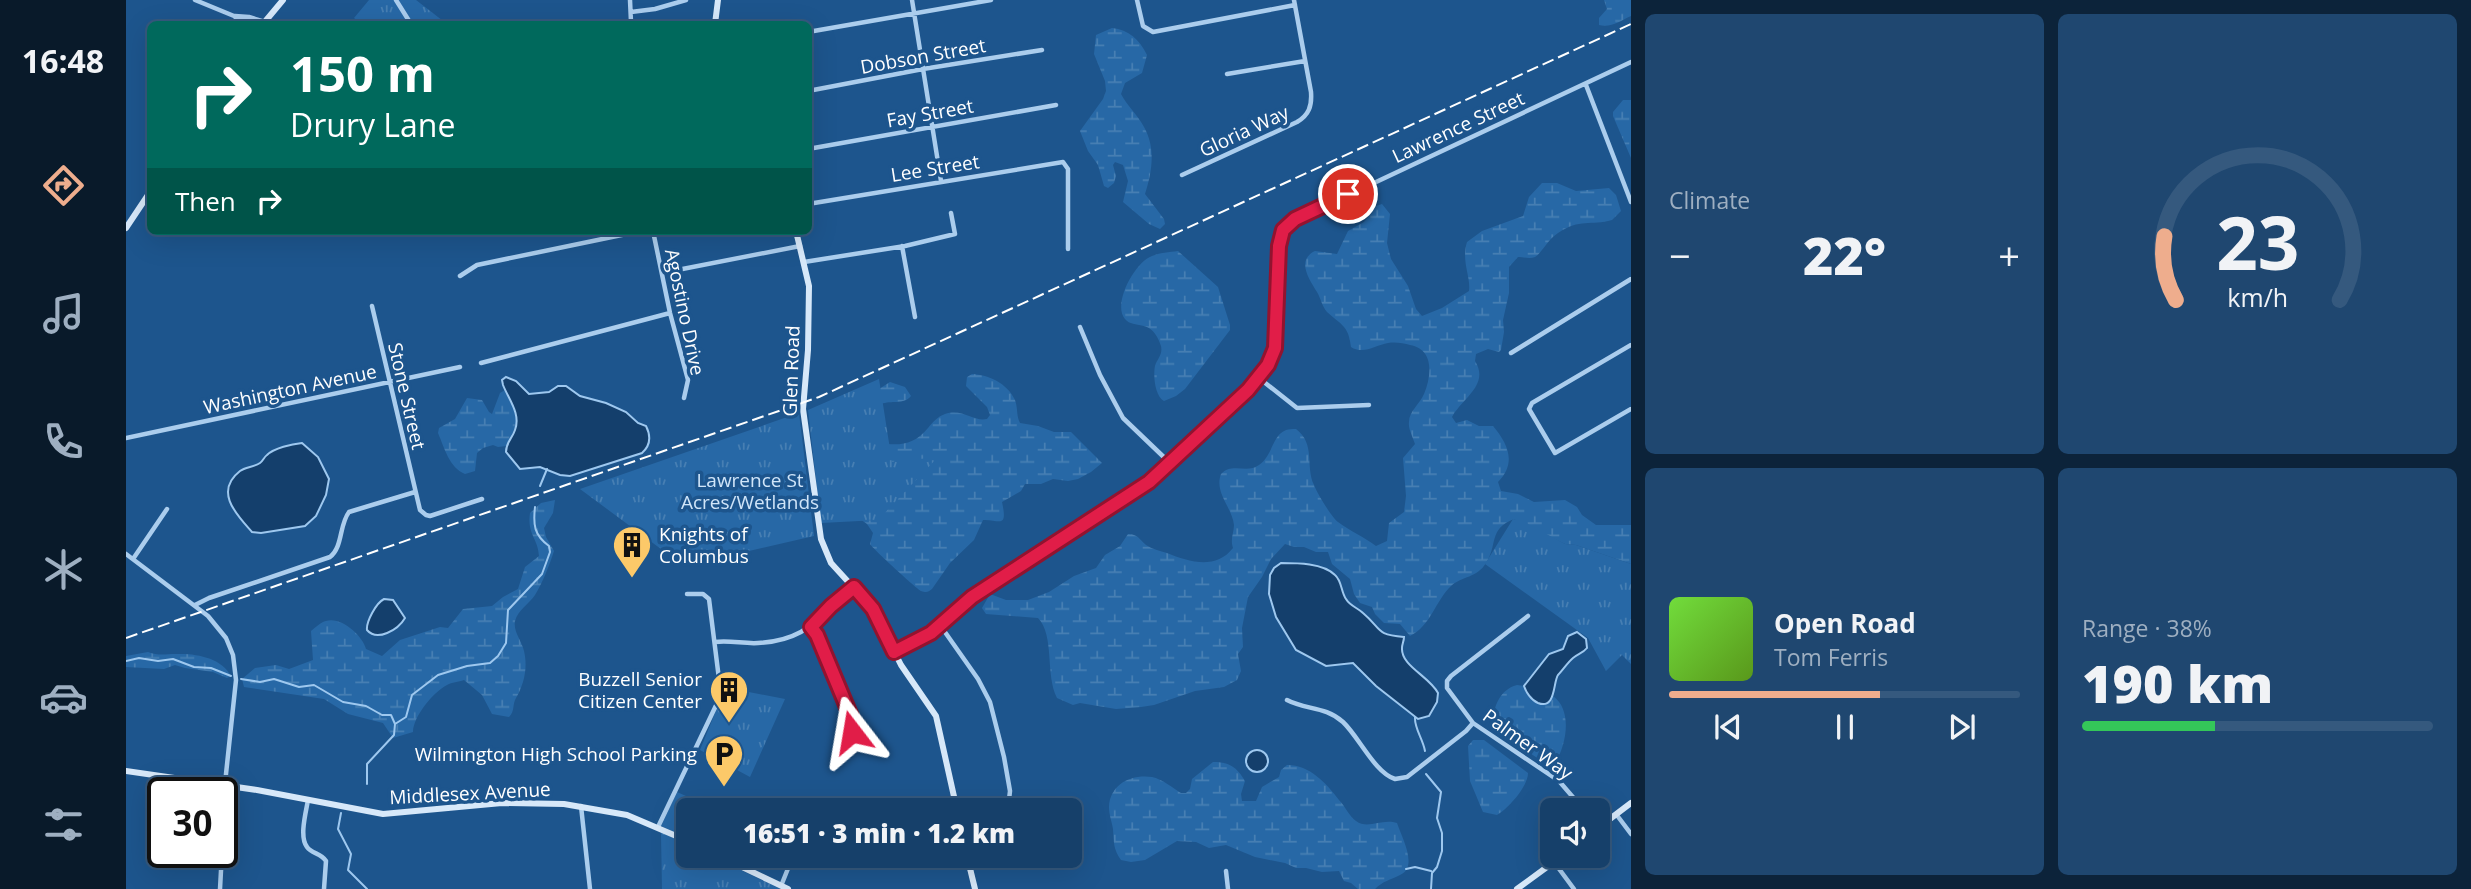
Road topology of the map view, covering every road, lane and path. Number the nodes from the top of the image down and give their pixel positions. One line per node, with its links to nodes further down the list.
1 (195, 0): 13 (street)
2 (283, 0): 16 (street)
3 (396, 0): 17 (street)
4 (630, 0): 11 (street)
5 (686, 0): 11 (street)
6 (718, 0): 19 (street)
7 (912, 0): 12 (street)
8 (991, 0): 12 (street)
9 (1137, 0): 10 (street)
10 (1295, 2): 22 (street)
11 (631, 12): 18 (street)
12 (914, 13): 20 (street); 24 (street)
13 (234, 16): 14 (street); 15 (street)
14 (240, 21)
15 (259, 21)
16 (266, 21)
17 (409, 21)
18 (631, 21)
19 (715, 21)
20 (812, 31)
21 (1042, 50): 24 (street, Dobson Street)
22 (1306, 61): 25 (street); 31 (street, Gloria Way)
23 (1631, 62): 26 (street, Lawrence Street)
24 (923, 69): 27 (street, Dobson Street); 29 (street)
25 (1227, 74)
26 (1586, 85): 34 (street); 56 (street, Lawrence Street)
27 (812, 90)
28 (1056, 105): 29 (street, Fay Street)
29 (933, 126): 30 (street, Fay Street); 32 (street)
30 (812, 148)
31 (1182, 176)
32 (941, 181): 35 (street, Lee Street); 43 (street, Lee Street)
33 (147, 196): 37 (street)
34 (1631, 202)
35 (812, 203)
36 (951, 214): 42 (street)
37 (126, 228)
38 (622, 235): 46 (street)
39 (654, 235): 45 (street, Agostino Drive)
40 (797, 235): 41 (street, Glen Road)
41 (800, 246): 44 (street, Glen Road); 45 (street)
42 (902, 246): 44 (street); 50 (street)
43 (1068, 249)
44 (804, 262): 68 (street, Glen Road)
45 (662, 272): 49 (street, Agostino Drive)
46 (460, 276)
47 (1631, 279): 53 (street)
48 (372, 306): 57 (street, Stone Street)
49 (670, 313): 54 (street); 58 (street, Agostino Drive)
50 (915, 317)
51 (1080, 327): 62 (street)
52 (1631, 345): 60 (street)
53 (1511, 353)
54 (481, 363)
55 (460, 368): 57 (street, Washington Avenue)
56 (1259, 378): 59 (street); 62 (street, Lawrence Street)
57 (390, 382): 61 (street, Washington Avenue); 63 (street, Stone Street)
58 (684, 398)
59 (1369, 404)
60 (1631, 410)
61 (126, 438)
62 (1170, 463): 72 (street, Lawrence Street)
63 (415, 492): 64 (street); 70 (street)
64 (482, 499)
65 (167, 509): 67 (street)
66 (126, 554): 67 (street)
67 (132, 559): 70 (street)
68 (854, 587): 73 (street); 75 (street, Glen Road)
69 (687, 594): 74 (street)
70 (195, 605): 81 (street)
71 (1528, 616): 77 (street, Palmer Way)
72 (940, 625): 75 (street, Lawrence Street); 84 (street)
73 (811, 627): 74 (street); 78 (street)
74 (715, 642): 91 (street)
75 (894, 652): 83 (street, Glen Road)
76 (1287, 699): 77 (street)
77 (1473, 723): 85 (street, Palmer Way)
78 (852, 732)
79 (126, 771): 80 (street, Middlesex Avenue)
80 (169, 777)
81 (227, 777)
82 (238, 787): 86 (street, Middlesex Avenue)
83 (954, 798)
84 (1010, 798)
85 (1574, 798)
86 (308, 799): 88 (street, Middlesex Avenue); 103 (street)
87 (1631, 803): 89 (street)
88 (581, 806): 91 (street, Middlesex Avenue); 104 (street)
89 (1616, 814): 90 (street); 92 (street)
90 (1610, 819)
91 (658, 827): 93 (street, Middlesex Avenue)
92 (1631, 834)
93 (676, 835)
94 (221, 868): 102 (street)
95 (744, 868): 101 (street)
96 (788, 868): 101 (street)
97 (970, 868): 106 (street)
98 (1546, 868): 108 (street)
99 (1558, 868): 109 (street)
100 (1226, 872): 107 (street)
101 (781, 886): 105 (street)
102 (220, 889)
103 (324, 889)
104 (590, 889)
105 (789, 889)
106 (975, 889)
107 (1228, 889)
108 (1517, 889)
109 (1574, 889)

